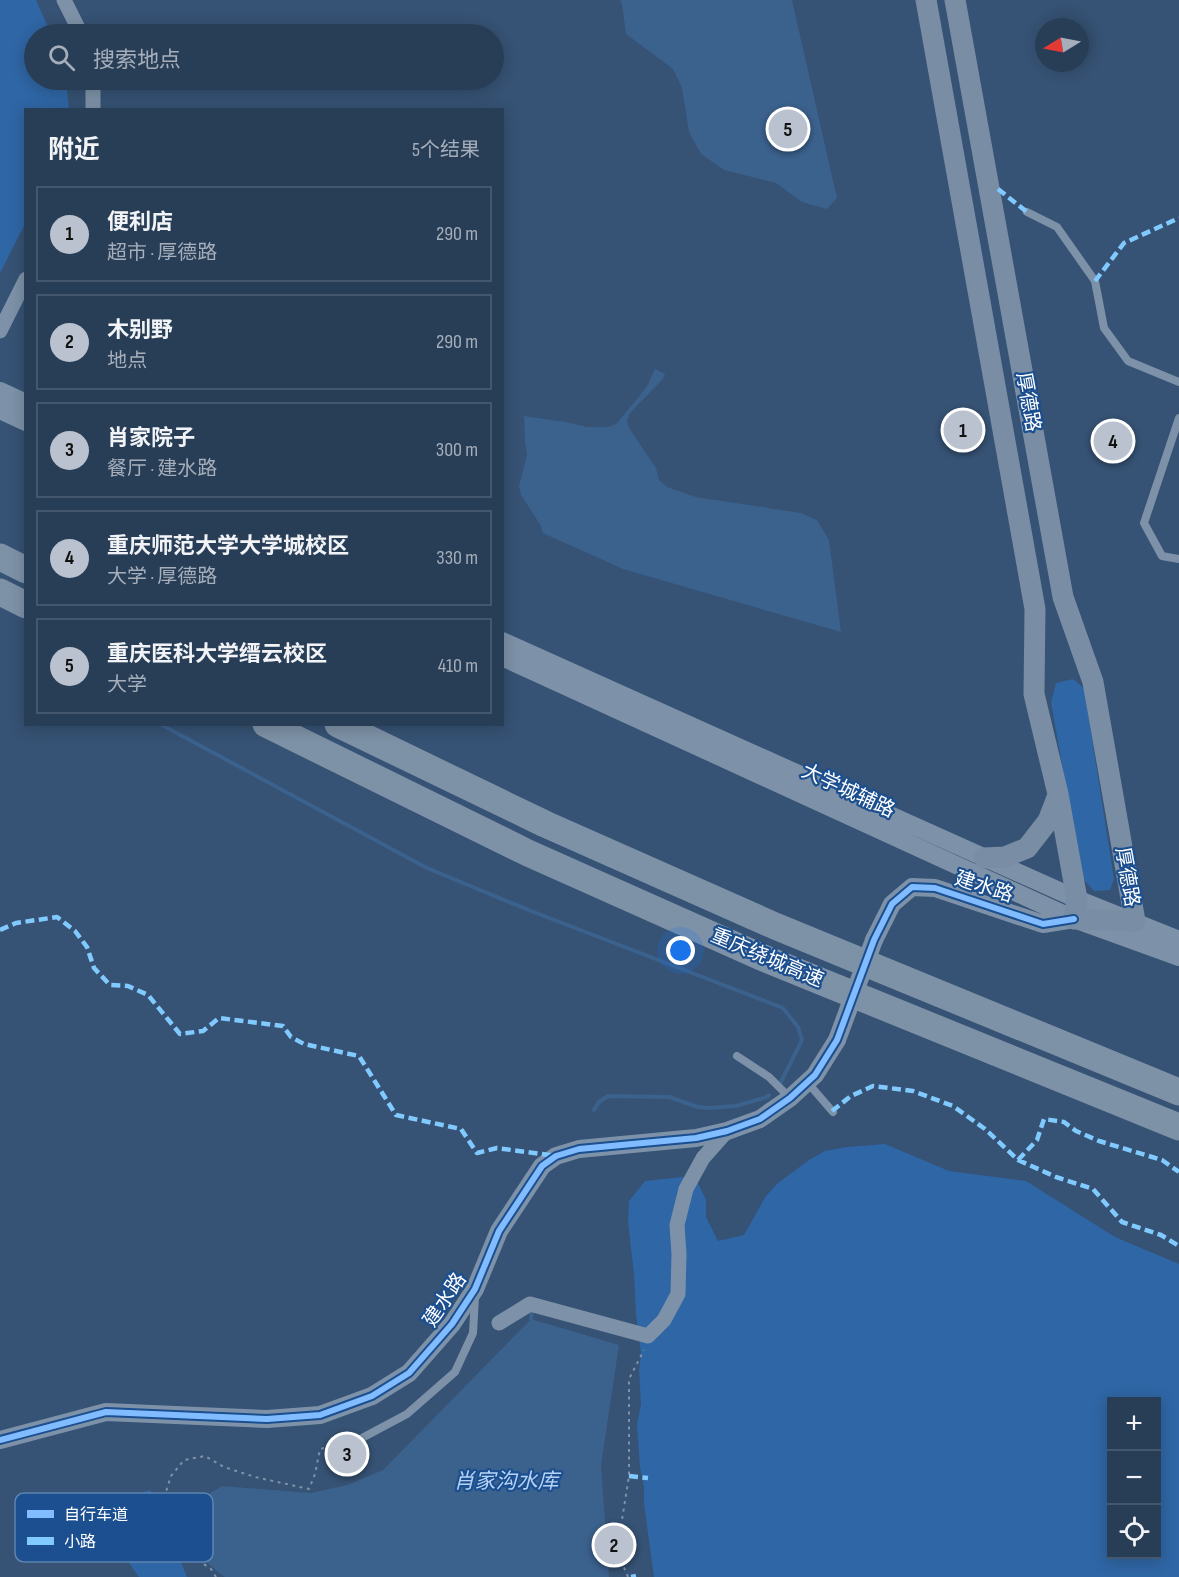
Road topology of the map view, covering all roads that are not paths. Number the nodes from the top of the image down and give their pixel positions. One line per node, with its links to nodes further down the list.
1 (64, 0): 4 (street)
2 (926, 0): 25 (main road, 厚德路)
3 (955, 0): 28 (main road, 厚德路)
4 (76, 24)
5 (93, 90): 6 (street)
6 (93, 108)
7 (1027, 212): 10 (lane)
8 (24, 283): 9 (street)
9 (0, 332)
10 (1179, 382)
11 (0, 391): 12 (street)
12 (24, 402)
13 (0, 410): 15 (street)
14 (1179, 418): 17 (lane)
15 (24, 421)
16 (0, 557): 18 (highway)
17 (1179, 559)
18 (24, 569)
19 (0, 592): 20 (highway)
20 (24, 603)
21 (504, 642): 26 (street, 大学城辅路)
22 (504, 658): 27 (street, 大学城辅路)
23 (270, 726): 36 (highway, 重庆绕城高速)
24 (342, 726): 33 (highway, 重庆绕城高速)
25 (1058, 794): 26 (main road); 27 (main road, 厚德路)
26 (984, 858): 27 (street, 大学城辅路)
27 (1076, 909): 28 (main road, 厚德路); 30 (street, 大学城辅路); 32 (street, 建水路, bridge)
28 (1135, 921): 29 (street)
29 (1179, 940)
30 (1179, 957)
31 (737, 1056): 34 (lane)
32 (807, 1082): 34 (street, 建水路); 35 (lane)
33 (1179, 1092)
34 (790, 1098): 37 (street, 建水路)
35 (833, 1112)
36 (1179, 1127)
37 (727, 1131): 38 (street, 建水路); 39 (street)
38 (475, 1289): 40 (lane); 41 (street, 建水路)
39 (500, 1323)
40 (362, 1438)
41 (0, 1440)

